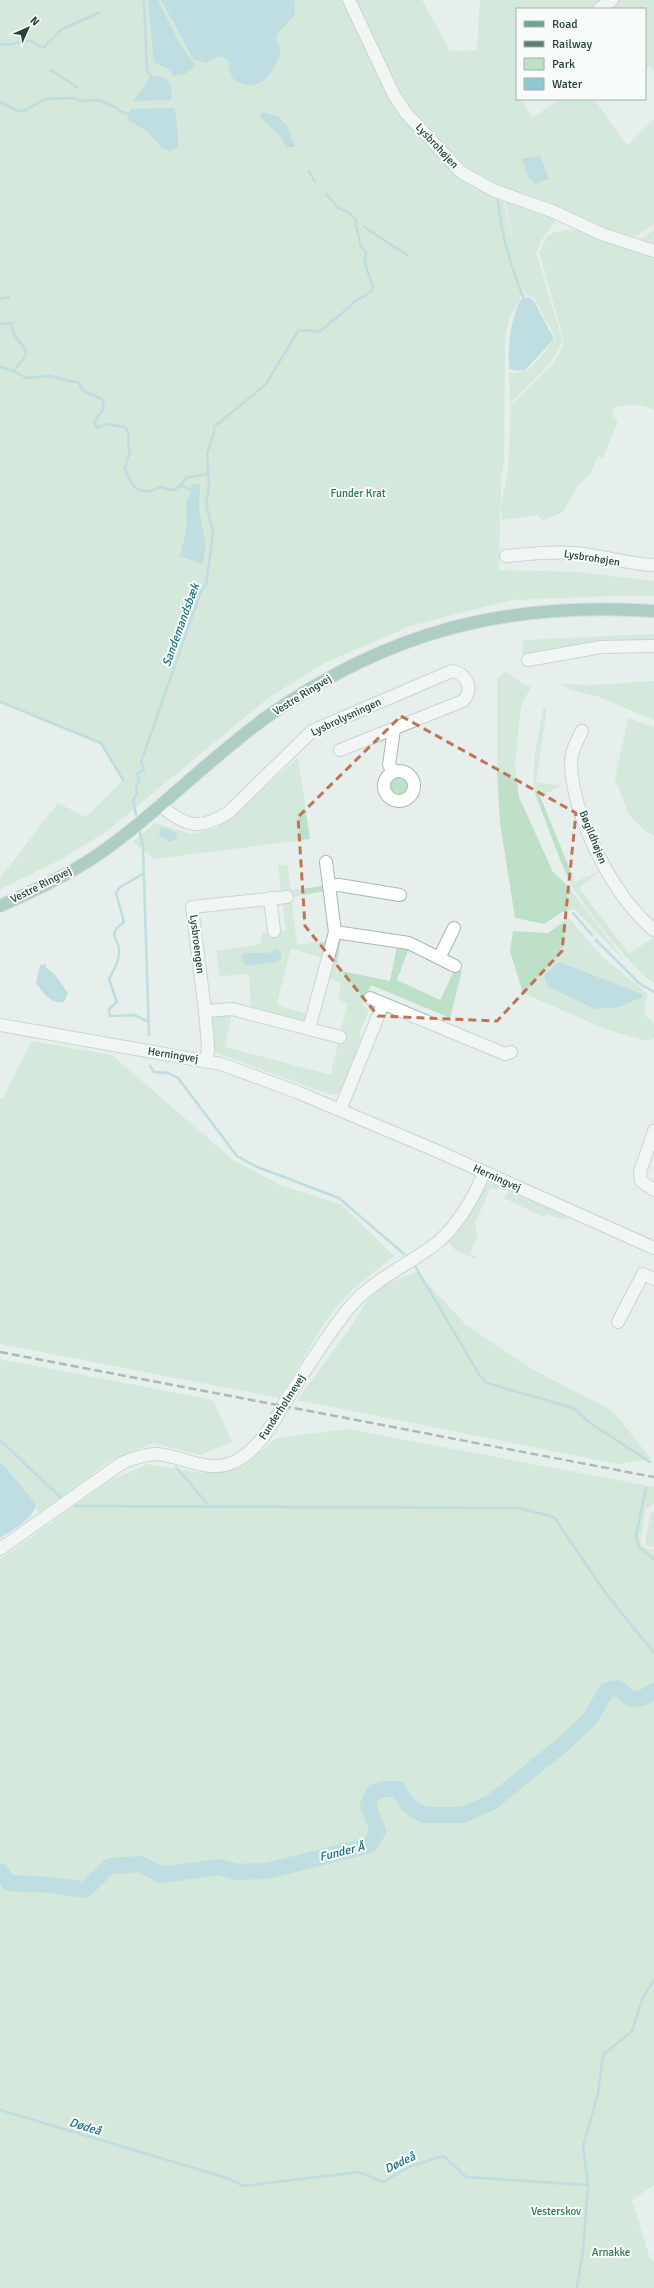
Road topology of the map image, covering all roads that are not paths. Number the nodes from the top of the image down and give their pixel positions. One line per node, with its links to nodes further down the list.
1 (349, 0): 4 (street, Lysbrohøjen)
2 (612, 0): 3 (street)
3 (600, 8)
4 (654, 251)
5 (506, 556): 6 (street, Lysbrohøjen)
6 (654, 565)
7 (654, 611): 14 (main road, Vestre Ringvej)
8 (654, 646): 9 (street)
9 (528, 660)
10 (394, 729): 12 (street, Lysbrolysningen); 13 (street); 14 (street, Lysbrolysningen)
11 (582, 731): 22 (street, Bøgildhøjen)
12 (340, 750)
13 (394, 772)
14 (160, 805): 20 (main road, Vestre Ringvej)
15 (326, 862): 16 (street)
16 (329, 886): 17 (street); 24 (street)
17 (400, 895)
18 (287, 897): 19 (street, Lysbroengen)
19 (270, 898): 23 (street); 29 (street, Lysbroengen)
20 (0, 906)
21 (454, 928): 25 (street)
22 (654, 930)
23 (274, 931)
24 (335, 932): 25 (street); 31 (street)
25 (439, 958): 26 (street)
26 (455, 966)
27 (370, 998): 28 (street)
28 (383, 1004): 33 (street); 35 (street)
29 (205, 1011): 31 (street); 34 (street, Lysbroengen)
30 (0, 1025): 34 (street, Herningvej)
31 (309, 1029): 32 (street)
32 (340, 1038)
33 (512, 1052)
34 (207, 1060): 35 (street, Herningvej)
35 (340, 1110): 37 (street, Herningvej)
36 (654, 1131): 38 (street)
37 (484, 1172): 39 (street, Herningvej); 42 (street, Funderholmevej)
38 (654, 1190)
39 (654, 1248)
40 (654, 1279): 41 (street)
41 (618, 1322)
42 (0, 1549)

